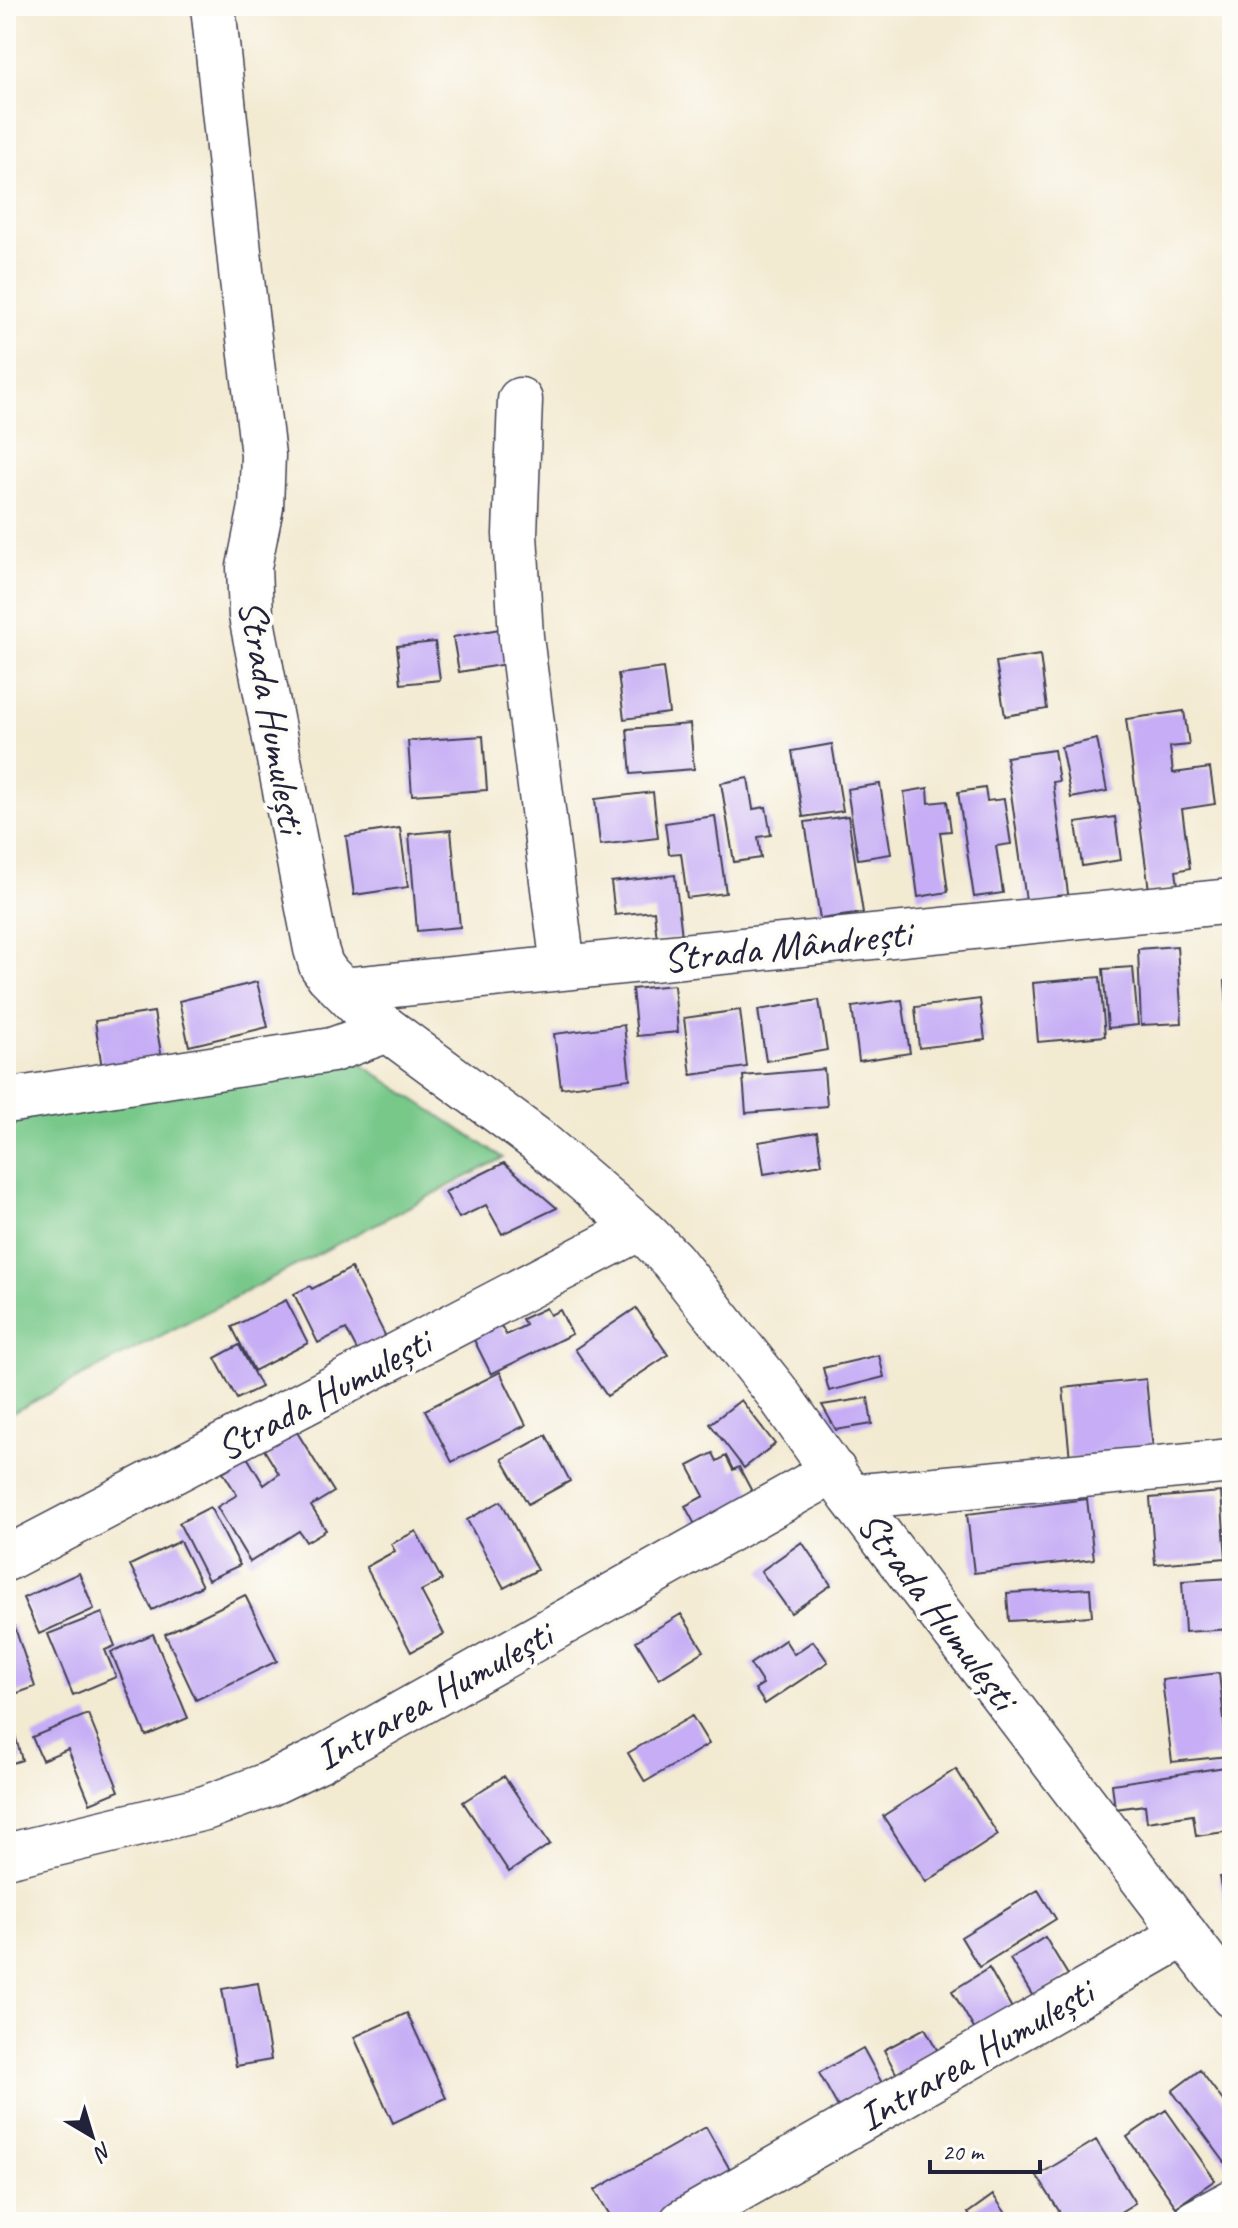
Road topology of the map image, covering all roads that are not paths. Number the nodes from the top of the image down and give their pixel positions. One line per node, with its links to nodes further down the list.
1 (213, 6): 5 (street, Strada Humulești)
2 (520, 400): 4 (street)
3 (1232, 901): 4 (street, Strada Mândrești)
4 (563, 967): 5 (street, Strada Mândrești)
5 (343, 990): 6 (street, Strada Humulești)
6 (388, 1030): 7 (street); 8 (street, Strada Humulești)
7 (6, 1101)
8 (640, 1228): 10 (street, Strada Humulești); 11 (street, Strada Humulești)
9 (1232, 1461): 10 (street)
10 (843, 1484): 12 (street, Intrarea Humulești); 13 (street, Strada Humulești)
11 (6, 1559)
12 (6, 1856)
13 (1185, 1934): 14 (street, Strada Humulești); 16 (street, Intrarea Humulești)
14 (1232, 1996)
15 (1232, 2202): 17 (street)
16 (682, 2222)
17 (1195, 2222)

